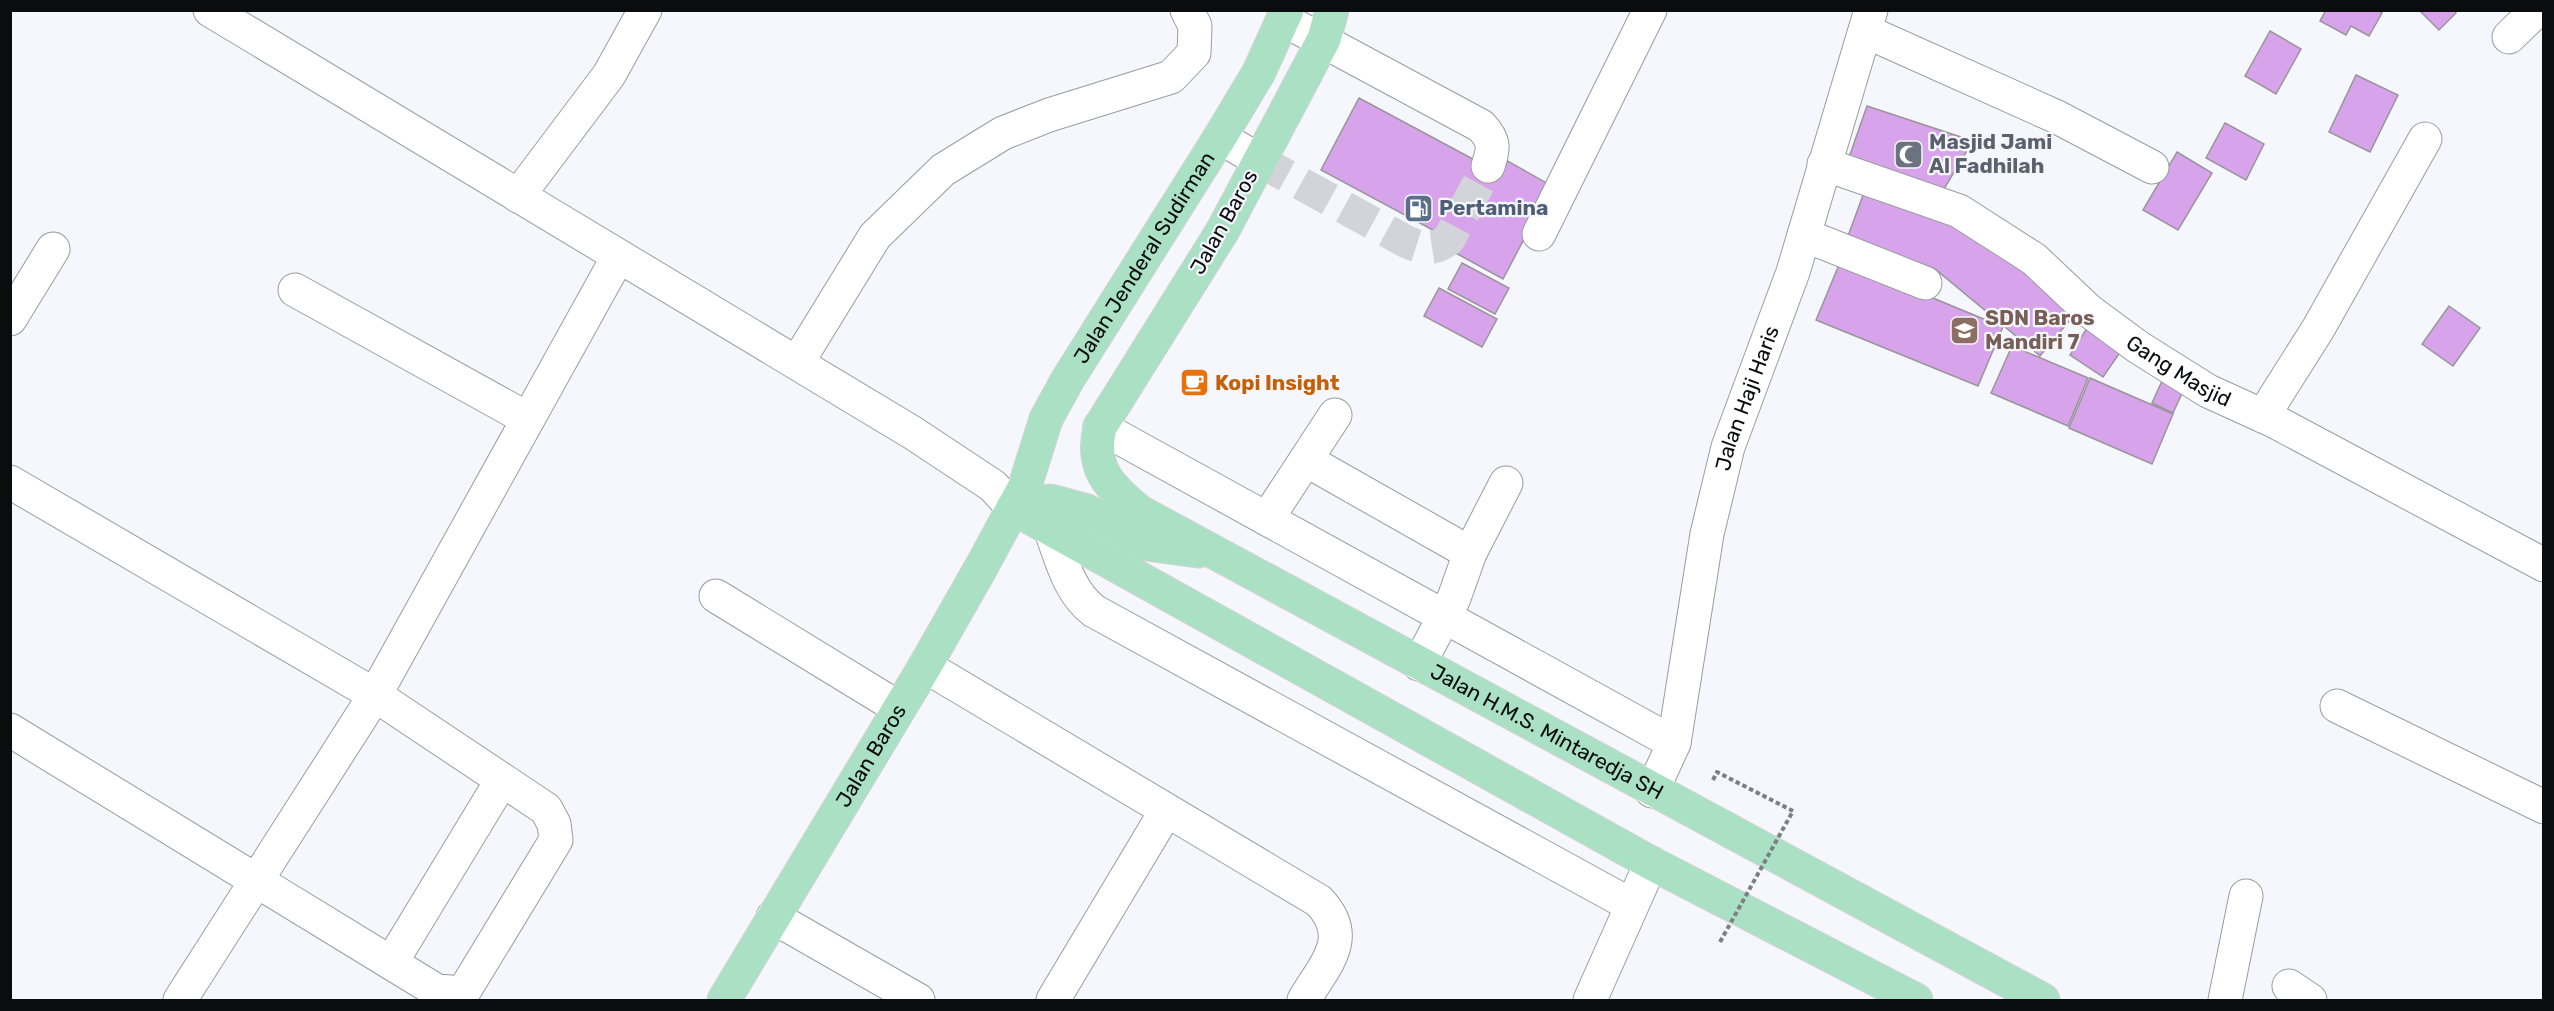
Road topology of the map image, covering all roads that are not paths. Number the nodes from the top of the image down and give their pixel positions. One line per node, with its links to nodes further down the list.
1 (210, 10): 16 (street)
2 (645, 10): 16 (street)
3 (1187, 10): 24 (street)
4 (1650, 10): 17 (street)
5 (2537, 10): 9 (street)
6 (1285, 15): 8 (street); 10 (main road, Jalan Jenderal Sudirman)
7 (1868, 21): 13 (street, Jalan Haji Haris); 15 (street)
8 (1328, 25): 12 (main road, Jalan Baros); 14 (street)
9 (2509, 37)
10 (1220, 137): 12 (street); 32 (main road, Jalan Jenderal Sudirman)
11 (2425, 139): 26 (street)
12 (1258, 160): 28 (main road, Jalan Baros)
13 (1824, 164): 18 (street, Jalan Haji Haris); 26 (street, Gang Masjid)
14 (1488, 166)
15 (2152, 167)
16 (518, 196): 20 (street)
17 (1539, 234)
18 (1804, 235): 21 (street); 46 (street, Jalan Haji Haris)
19 (53, 249): 23 (street)
20 (618, 256): 24 (street); 27 (street)
21 (1925, 283)
22 (295, 290): 27 (street)
23 (10, 319)
24 (797, 363): 32 (street)
25 (1335, 415): 29 (street)
26 (2263, 416): 37 (street, Gang Masjid)
27 (528, 419): 42 (street)
28 (1100, 427): 33 (street); 35 (main road, Jalan H.M.S. Mintaredja SH)
29 (1306, 460): 33 (street); 36 (street)
30 (10, 482): 42 (street)
31 (1506, 483): 36 (street)
32 (1013, 508): 34 (main road); 35 (main road); 41 (main road, Jalan Baros)
33 (1267, 519): 39 (street)
34 (1051, 531): 51 (main road); 54 (street)
35 (1217, 553): 40 (main road, Jalan H.M.S. Mintaredja SH)
36 (1470, 553): 39 (street)
37 (2544, 565)
38 (716, 597): 44 (street)
39 (1444, 617): 40 (street); 46 (street)
40 (1419, 664): 48 (main road, Jalan H.M.S. Mintaredja SH)
41 (925, 666): 44 (main road, Jalan Baros); 50 (street)
42 (375, 695): 47 (street); 52 (street)
43 (2337, 706): 49 (street)
44 (899, 708): 55 (main road, Jalan Baros)
45 (10, 730): 52 (street)
46 (1674, 743): 48 (street, Jalan Haji Haris)
47 (502, 780): 56 (street); 56 (street)
48 (1652, 790): 64 (main road, Jalan H.M.S. Mintaredja SH)
49 (2544, 807)
50 (1166, 812): 60 (street); 61 (street)
51 (1651, 863): 54 (street); 63 (main road)
52 (259, 880): 56 (street); 57 (street)
53 (2246, 896): 65 (street)
54 (1631, 905): 62 (street)
55 (773, 917): 58 (main road, Jalan Baros); 59 (street)
56 (391, 963)
57 (180, 1000)
58 (724, 1000)
59 (918, 1000)
60 (1053, 1000)
61 (1304, 1000)
62 (1590, 1000)
63 (1916, 1000)
64 (2043, 1000)
65 (2225, 1000)

